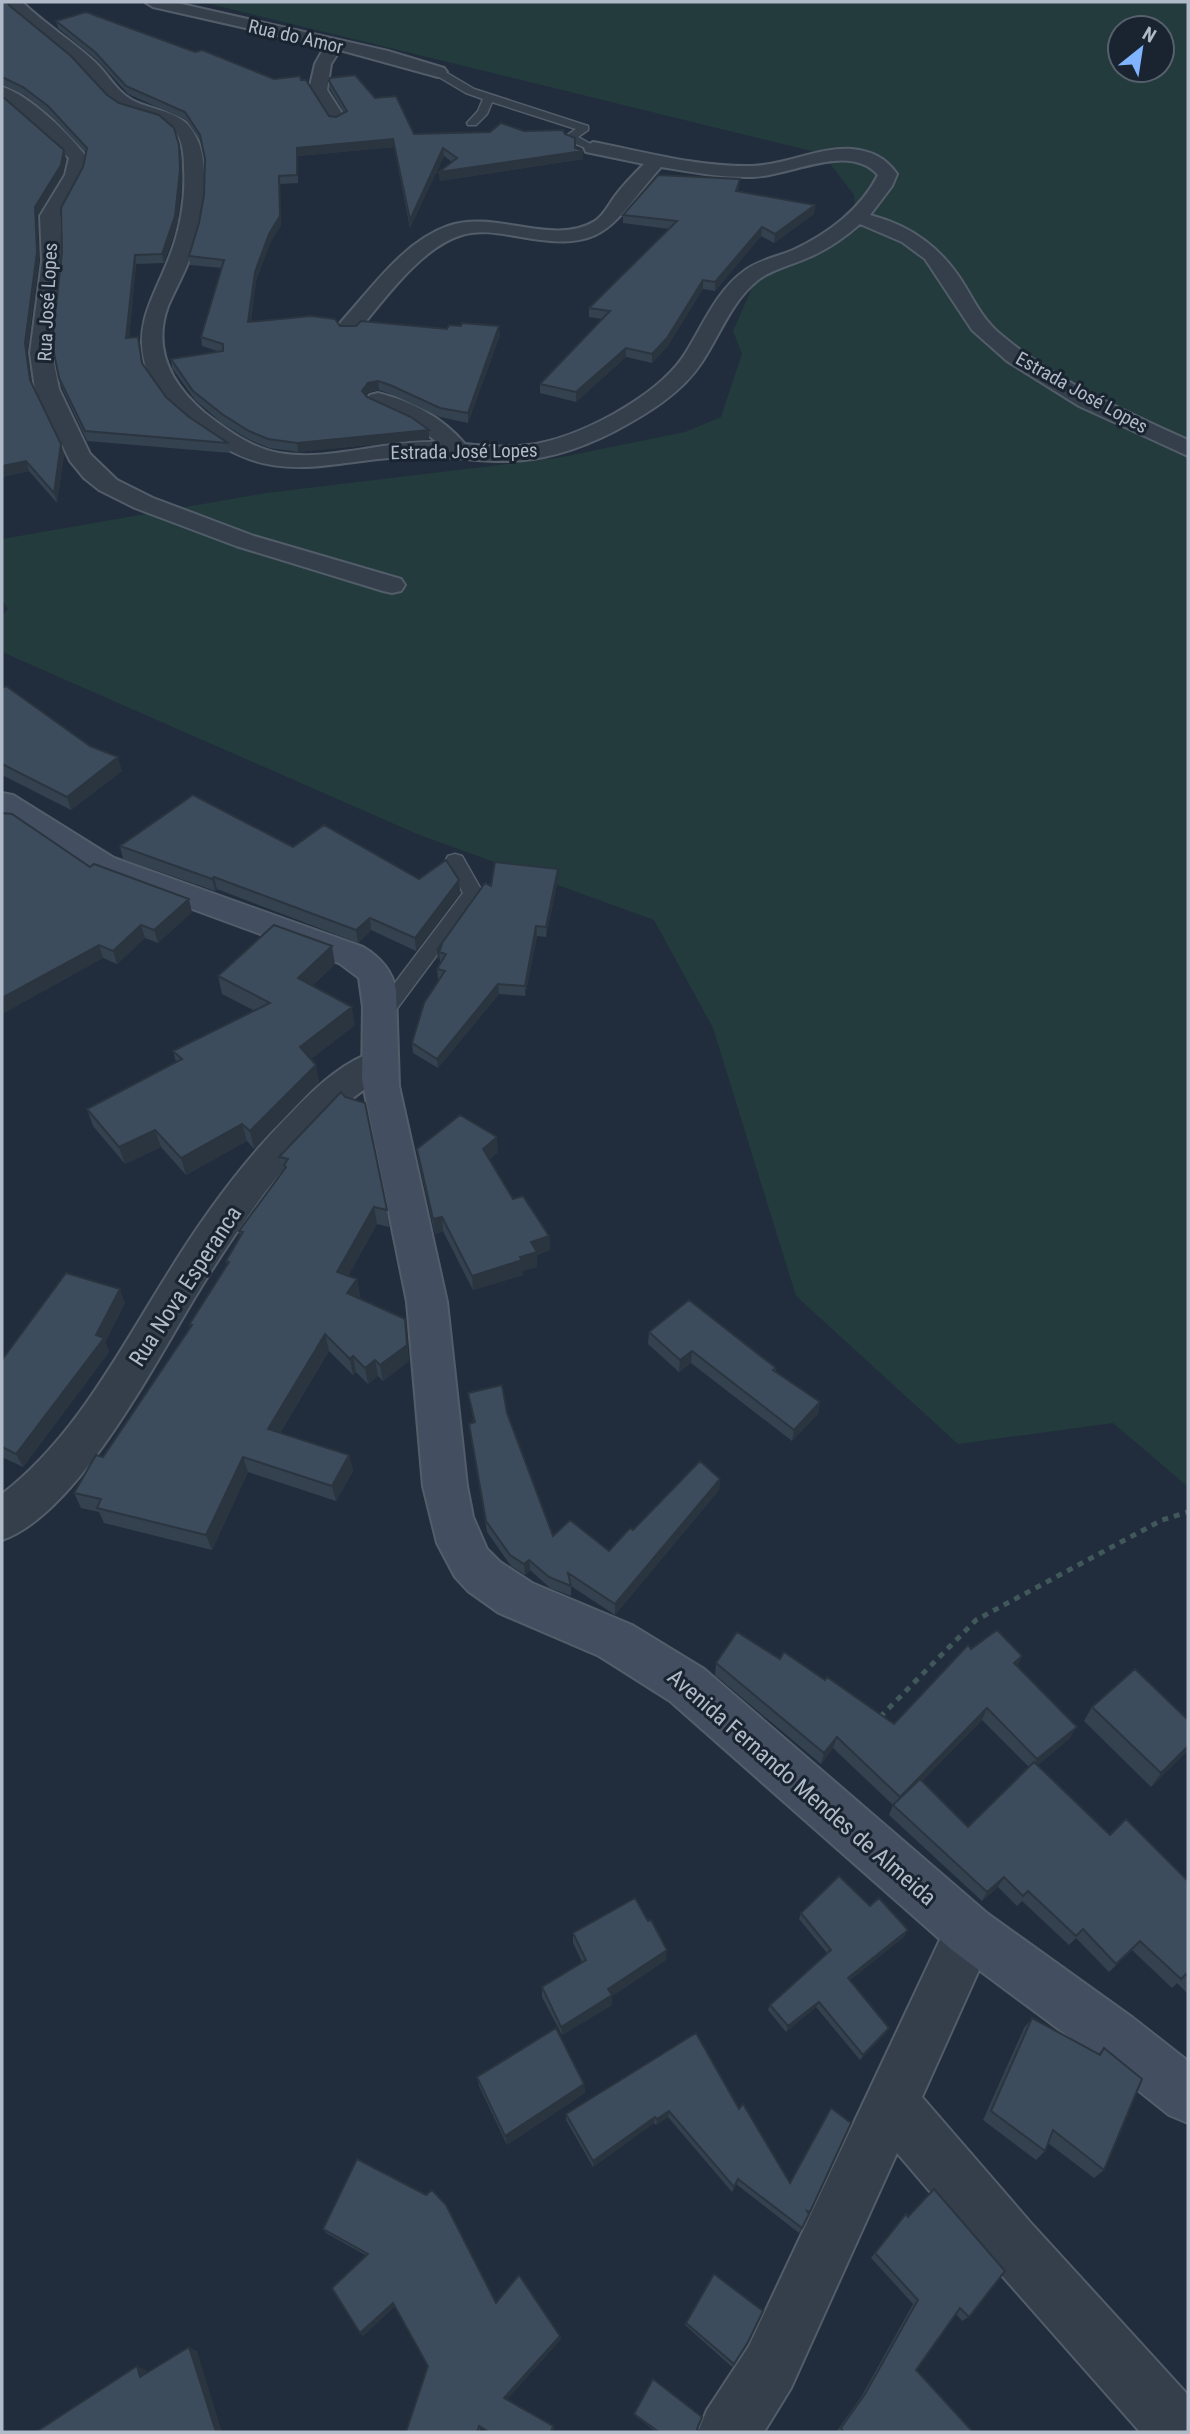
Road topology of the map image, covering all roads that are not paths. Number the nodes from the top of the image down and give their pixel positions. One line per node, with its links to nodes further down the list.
1 (13, 2): 15 (street, Estrada José Lopes)
2 (153, 2): 3 (street, Rua do Amor)
3 (334, 45): 4 (street, Rua do Amor); 7 (street)
4 (438, 72): 6 (lane)
5 (2, 92): 16 (street, Rua José Lopes)
6 (489, 97): 8 (lane); 9 (lane)
7 (336, 118)
8 (471, 123)
9 (593, 148): 10 (street)
10 (657, 160): 11 (street); 12 (street)
11 (855, 217): 14 (street, Estrada José Lopes); 15 (street, Estrada José Lopes)
12 (349, 327)
13 (378, 400): 15 (street)
14 (1188, 449)
15 (457, 450)
16 (392, 585)
17 (2, 802): 19 (street, Avenida Fernando Mendes de Almeida)
18 (455, 860): 19 (lane)
19 (380, 1017): 20 (street, Avenida Fernando Mendes de Almeida)
20 (379, 1063): 21 (street, Rua Nova Esperanca); 22 (street, Avenida Fernando Mendes de Almeida)
21 (2, 1520)
22 (970, 1932): 23 (street, Avenida Fernando Mendes de Almeida); 24 (street)
23 (1188, 2096)
24 (892, 2104): 25 (street); 26 (street)
25 (729, 2432)
26 (1181, 2432)

